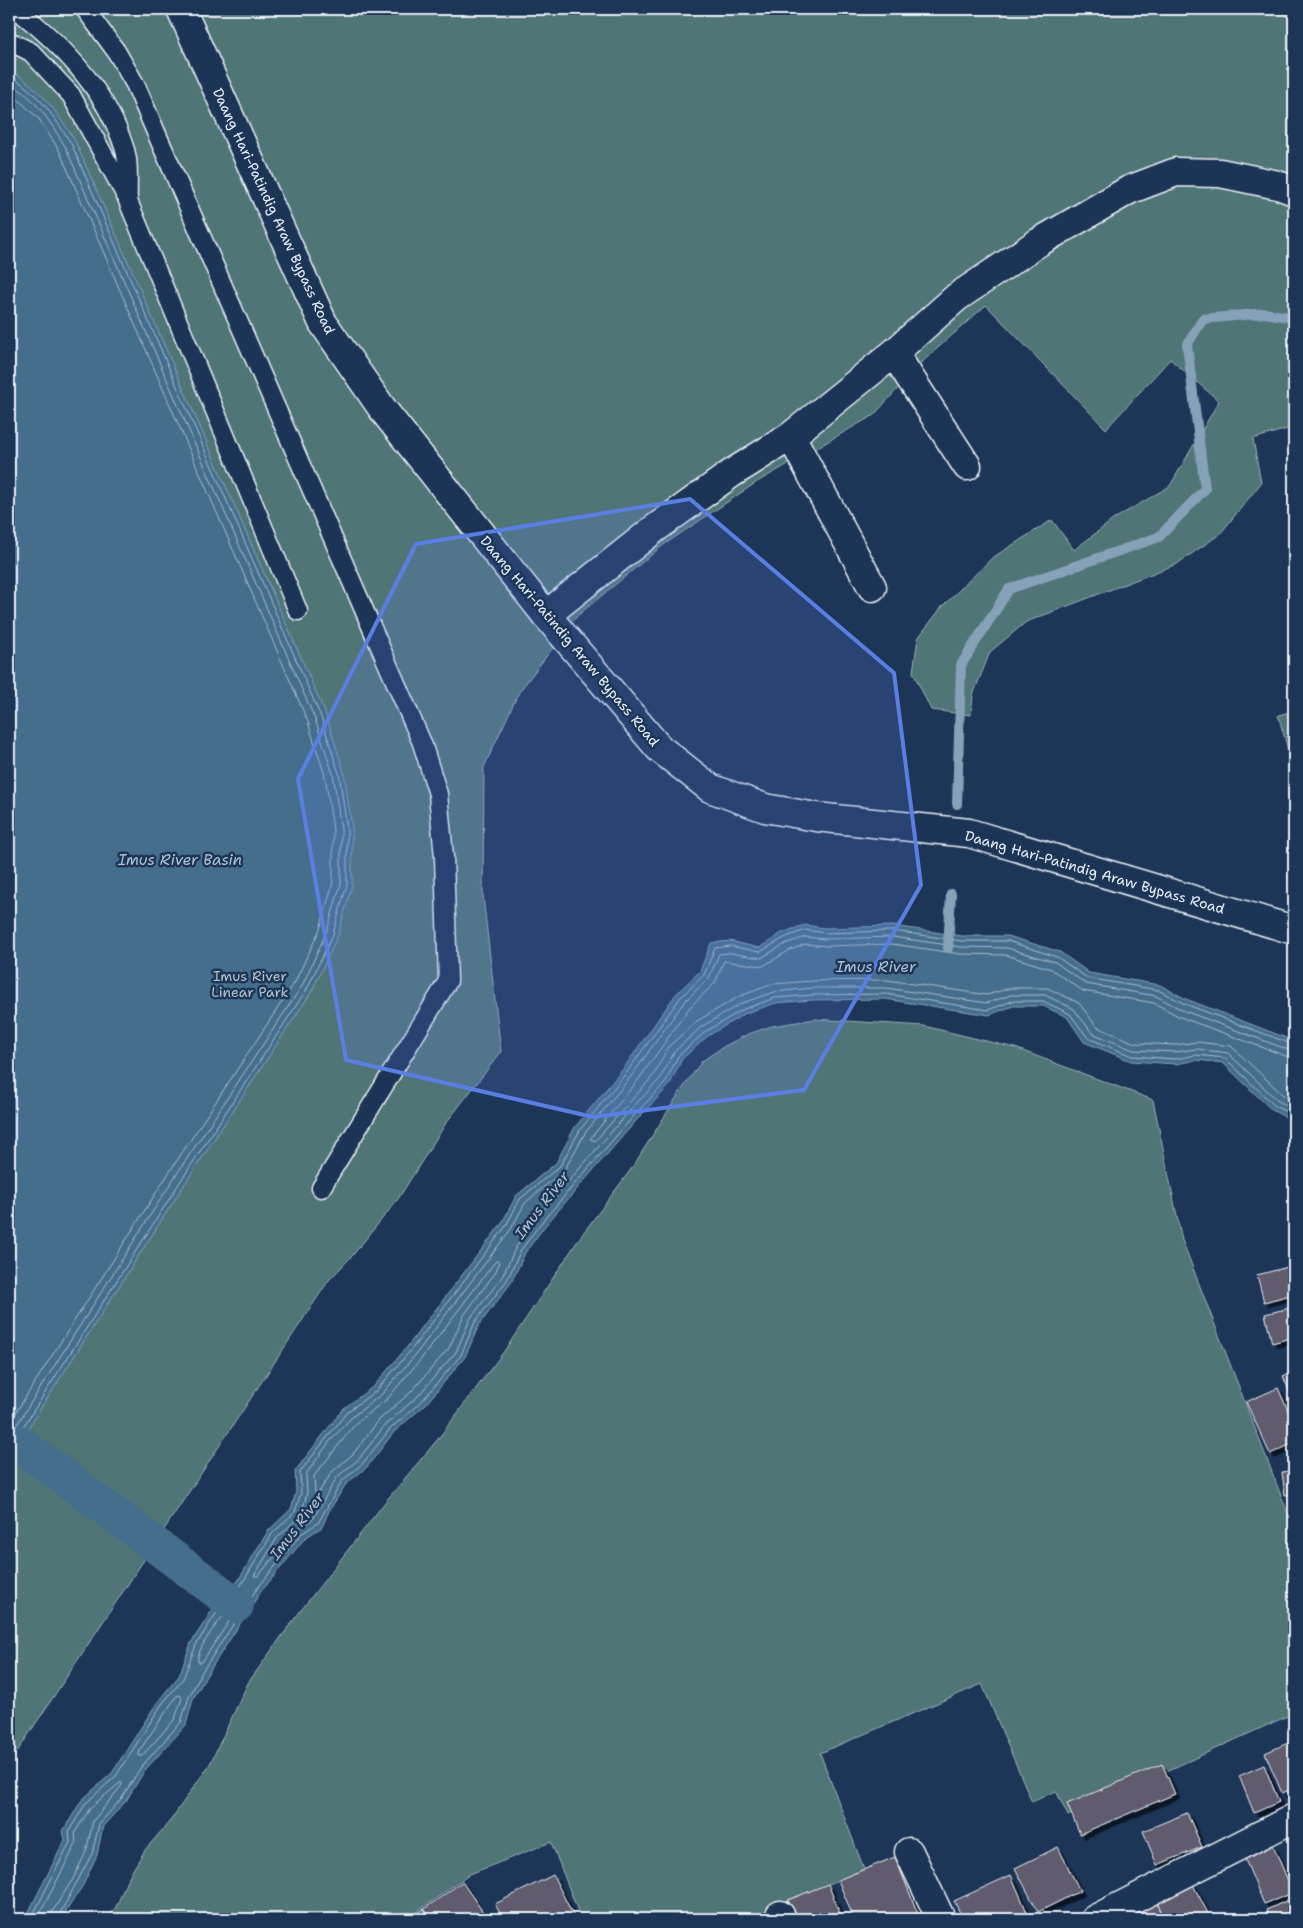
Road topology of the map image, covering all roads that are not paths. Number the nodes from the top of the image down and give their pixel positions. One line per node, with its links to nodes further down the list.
1 (16, 9): 6 (lane)
2 (85, 9): 14 (lane)
3 (181, 9): 12 (main road, Daang Hari-Patindig Araw Bypass Road)
4 (9, 41): 6 (lane)
5 (1294, 191): 7 (main road)
6 (128, 201): 11 (lane)
7 (894, 353): 8 (main road); 9 (main road)
8 (791, 436): 10 (main road); 12 (main road)
9 (967, 466)
10 (872, 587)
11 (298, 611)
12 (546, 614): 13 (main road, Daang Hari-Patindig Araw Bypass Road)
13 (1294, 930)
14 (321, 1188)
15 (1294, 1818): 18 (main road)
16 (909, 1852): 17 (main road)
17 (941, 1919)
18 (1095, 1919)

